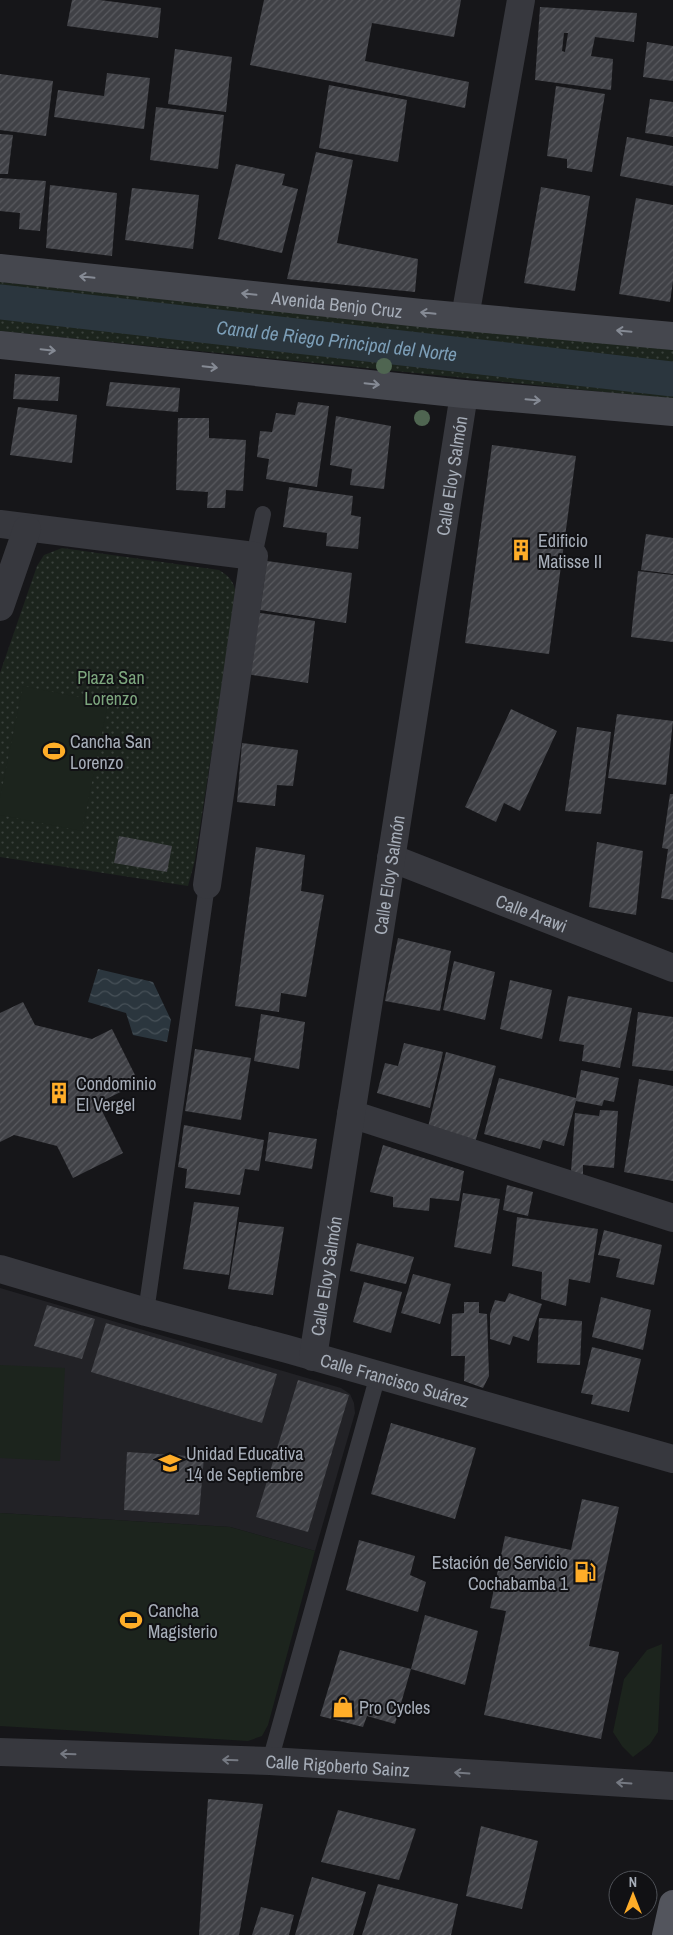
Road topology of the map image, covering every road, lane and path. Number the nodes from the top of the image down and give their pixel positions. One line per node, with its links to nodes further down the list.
1 (521, 0): 3 (street)
2 (0, 268): 3 (street, Avenida Benjo Cruz, one-way to 2)
3 (465, 317): 4 (street, Avenida Benjo Cruz, one-way to 3)
4 (673, 336)
5 (0, 345): 6 (street, one-way to 6)
6 (464, 394): 7 (street, one-way to 7); 13 (street, Calle Eloy Salmón)
7 (673, 412)
8 (263, 514): 11 (lane)
9 (0, 524): 10 (street)
10 (27, 529): 11 (street); 12 (street)
11 (254, 556): 14 (street)
12 (0, 607)
13 (391, 858): 15 (street, Calle Arawi); 16 (street, Calle Eloy Salmón)
14 (207, 885): 19 (lane)
15 (673, 968)
16 (350, 1114): 17 (street); 20 (street, Calle Eloy Salmón)
17 (673, 1218)
18 (0, 1269): 19 (street, Calle Francisco Suárez)
19 (146, 1312): 20 (street, Calle Francisco Suárez)
20 (313, 1357): 21 (street, Calle Francisco Suárez)
21 (378, 1375): 22 (street, Calle Francisco Suárez); 24 (lane)
22 (673, 1459)
23 (0, 1752): 24 (street, Calle Rigoberto Sainz, one-way to 23)
24 (270, 1761): 25 (street, Calle Rigoberto Sainz, one-way to 24)
25 (673, 1786)
26 (673, 1904): 27 (main road)
27 (666, 1935)

